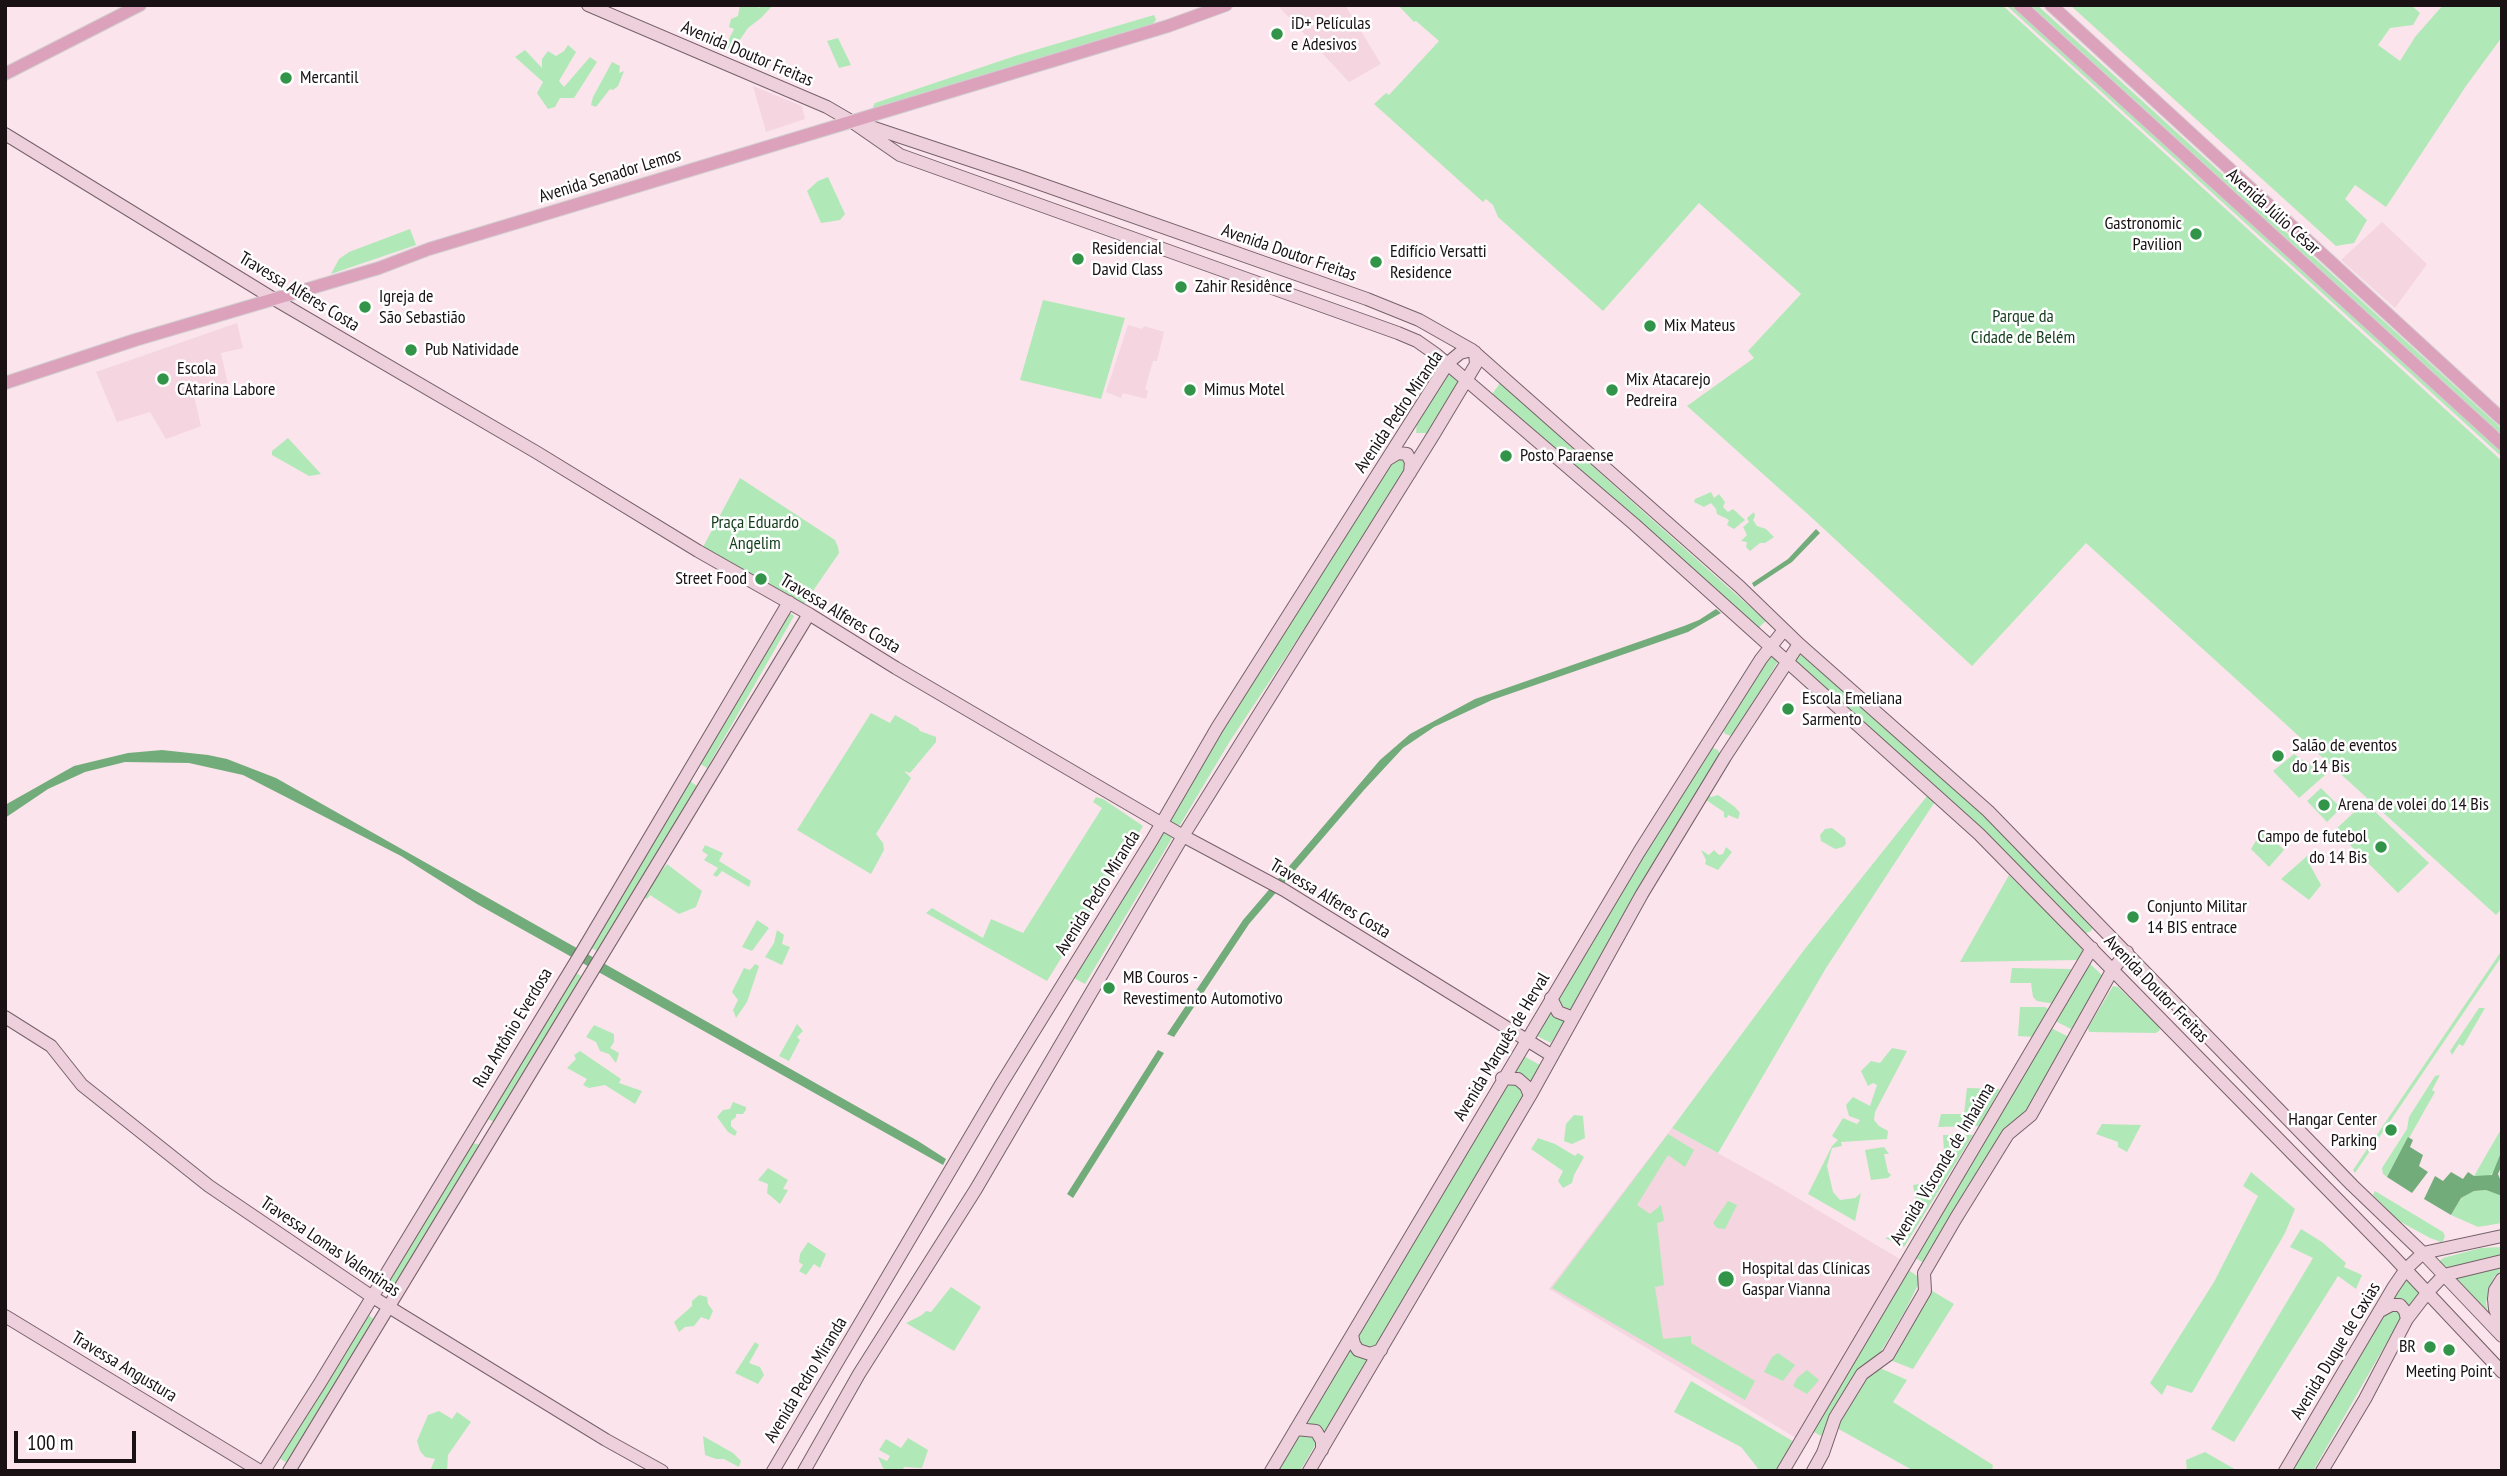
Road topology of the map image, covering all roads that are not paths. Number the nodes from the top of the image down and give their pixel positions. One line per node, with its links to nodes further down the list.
1 (140, 5): 6 (main road)
2 (588, 5): 7 (main road, Avenida Doutor Freitas)
3 (1226, 5): 7 (main road, Avenida Senador Lemos)
4 (2020, 5): 23 (main road, Avenida Júlio César)
5 (2051, 5): 20 (main road, Avenida Júlio César)
6 (5, 74)
7 (852, 121): 9 (main road, Avenida Doutor Freitas); 11 (main road, Avenida Doutor Freitas); 13 (main road, Avenida Senador Lemos)
8 (5, 134): 13 (main road, Travessa Alferes Costa)
9 (1018, 176): 10 (main road, Avenida Doutor Freitas); 11 (main road)
10 (1050, 188): 12 (main road); 14 (main road, Avenida Doutor Freitas)
11 (1012, 194): 12 (main road, Avenida Doutor Freitas)
12 (1041, 205): 15 (main road, Avenida Doutor Freitas)
13 (274, 299): 18 (main road, Avenida Senador Lemos); 26 (main road, Travessa Alferes Costa)
14 (1473, 351): 15 (main road, Avenida Pedro Miranda); 16 (main road, Avenida Doutor Freitas); 17 (main road)
15 (1448, 363): 17 (main road, Avenida Doutor Freitas); 21 (main road, Avenida Pedro Miranda)
16 (1501, 376): 19 (main road); 28 (main road, Avenida Doutor Freitas)
17 (1466, 380): 19 (main road, Avenida Doutor Freitas); 22 (main road)
18 (5, 383)
19 (1487, 398): 30 (main road, Avenida Doutor Freitas)
20 (2502, 419)
21 (1413, 421): 22 (main road); 24 (main road, Avenida Pedro Miranda)
22 (1434, 435): 25 (main road)
23 (2502, 444)
24 (1387, 460): 25 (main road); 36 (main road, Avenida Pedro Miranda)
25 (1410, 473): 37 (main road)
26 (789, 602): 27 (main road, Travessa Alferes Costa); 56 (main road, Rua Antônio Everdosa)
27 (809, 614): 36 (main road, Travessa Alferes Costa); 57 (main road)
28 (1784, 630): 29 (main road, Avenida Doutor Freitas); 30 (main road)
29 (1799, 644): 31 (main road); 38 (main road, Avenida Doutor Freitas)
30 (1770, 647): 31 (main road, Avenida Doutor Freitas); 32 (main road, Avenida Marquês de Herval)
31 (1786, 660): 33 (main road); 39 (main road, Avenida Doutor Freitas)
32 (1719, 724): 33 (main road); 34 (main road, Avenida Marquês de Herval)
33 (1740, 735): 35 (main road)
34 (1705, 747): 35 (main road); 42 (main road, Avenida Marquês de Herval)
35 (1725, 757): 44 (main road)
36 (1162, 823): 37 (main road, Travessa Alferes Costa); 71 (main road, Avenida Pedro Miranda)
37 (1183, 836): 45 (main road, Travessa Alferes Costa); 72 (main road)
38 (2097, 924): 39 (main road, Avenida Visconde de Inhaúma); 40 (main road, Avenida Doutor Freitas)
39 (2087, 943): 41 (main road, Avenida Doutor Freitas); 75 (main road, Avenida Visconde de Inhaúma)
40 (2131, 957): 41 (main road); 50 (main road, Avenida Doutor Freitas)
41 (2116, 973): 52 (main road, Avenida Doutor Freitas); 76 (main road)
42 (1551, 998): 44 (main road); 45 (main road, Avenida Marquês de Herval)
43 (5, 1017): 56 (main road, Travessa Lomas Valentinas)
44 (1571, 1017): 46 (main road)
45 (1526, 1039): 46 (main road, Travessa Alferes Costa); 47 (main road, Avenida Marquês de Herval)
46 (1551, 1055): 48 (main road)
47 (1502, 1078): 48 (main road); 62 (main road, Avenida Marquês de Herval)
48 (1530, 1096): 64 (main road)
49 (2502, 1236): 50 (main road)
50 (2423, 1253): 52 (main road, Avenida Duque de Caxias); 53 (main road, Avenida Doutor Freitas)
51 (2502, 1261): 53 (main road)
52 (2406, 1269): 55 (main road, Avenida Doutor Freitas); 58 (main road, Avenida Duque de Caxias)
53 (2444, 1275): 55 (main road); 63 (main road, Avenida Doutor Freitas)
54 (2502, 1279): 61 (main road)
55 (2427, 1293): 60 (main road); 65 (main road, Avenida Doutor Freitas)
56 (371, 1296): 57 (main road, Travessa Lomas Valentinas); 68 (main road, Rua Antônio Everdosa)
57 (389, 1308): 69 (main road); 70 (main road, Travessa Lomas Valentinas)
58 (2380, 1311): 60 (main road); 77 (main road, Avenida Duque de Caxias)
59 (5, 1316): 68 (main road, Travessa Angustura)
60 (2407, 1319): 78 (main road)
61 (2502, 1327)
62 (1352, 1335): 64 (main road); 66 (main road, Avenida Marquês de Herval)
63 (2502, 1336)
64 (1381, 1350): 67 (main road)
65 (2502, 1372)
66 (1296, 1429): 67 (main road); 73 (main road, Avenida Marquês de Herval)
67 (1322, 1450): 74 (main road)
68 (262, 1471)
69 (289, 1471)
70 (662, 1471)
71 (773, 1471)
72 (804, 1471)
73 (1271, 1471)
74 (1309, 1471)
75 (1783, 1471)
76 (1813, 1471)
77 (2285, 1471)
78 (2322, 1471)

